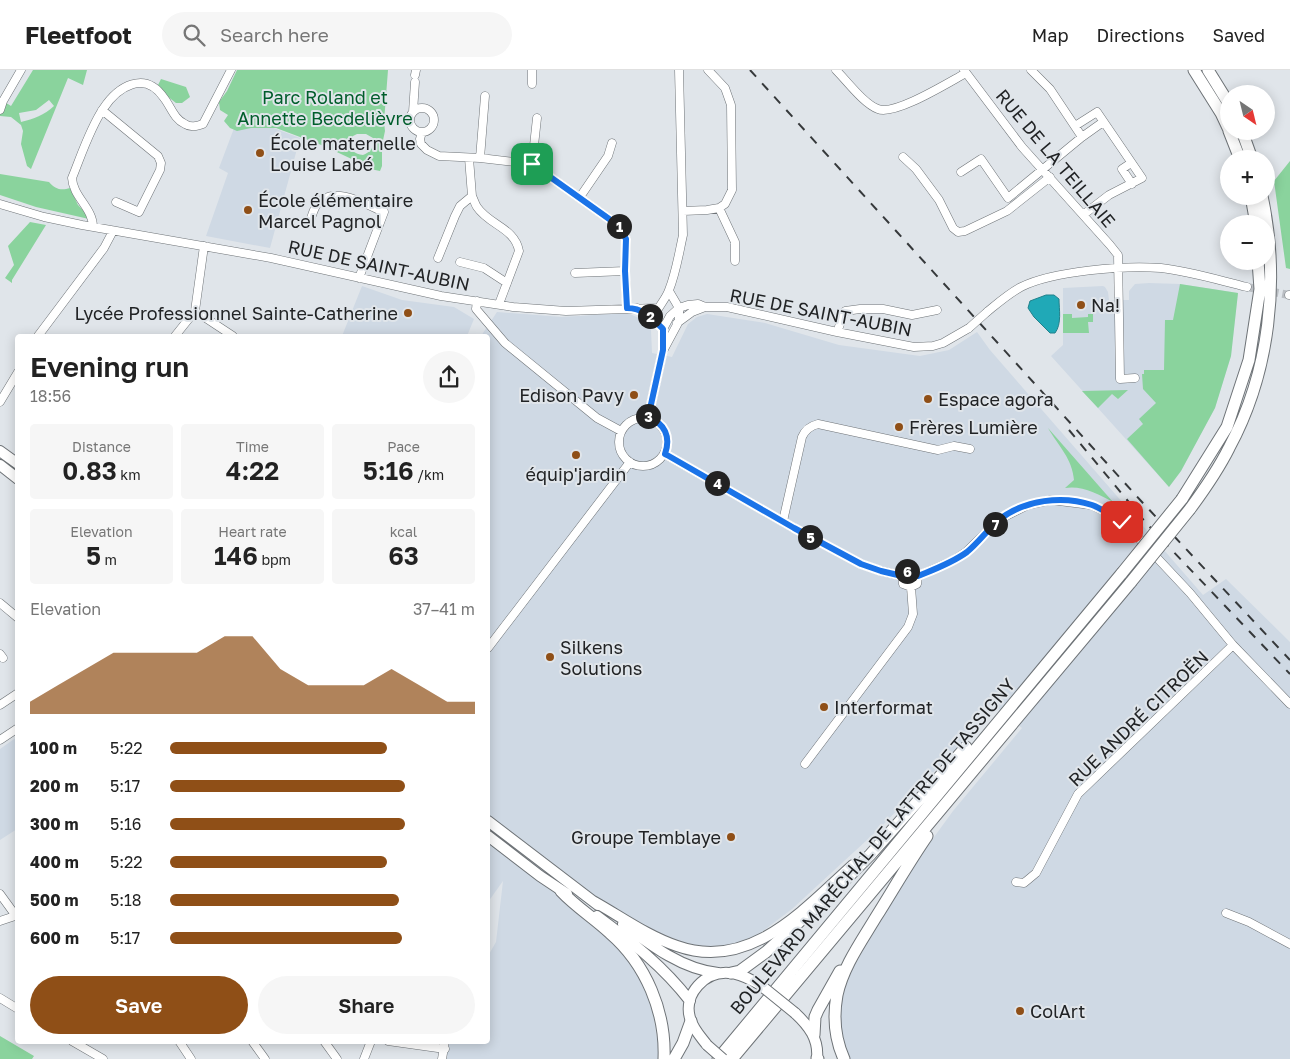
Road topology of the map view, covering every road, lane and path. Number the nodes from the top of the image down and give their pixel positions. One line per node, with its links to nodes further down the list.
1 (21, 70): 15 (street)
2 (231, 70): 16 (street)
3 (532, 70): 12 (street)
4 (679, 70): 38 (street)
5 (708, 70): 37 (street)
6 (836, 70): 10 (street)
7 (1031, 70): 21 (street)
8 (1194, 70): 18 (highway)
9 (1208, 70): 13 (highway)
10 (965, 72): 29 (street, RUE DE LA TEILLAIE)
11 (415, 76): 17 (street)
12 (532, 84)
13 (1220, 89)
14 (485, 96): 27 (street)
15 (0, 110)
16 (102, 110): 34 (street); 41 (street)
17 (413, 112): 22 (street); 22 (street)
18 (1220, 112)
19 (537, 118): 28 (street)
20 (1103, 122): 21 (street); 23 (street); 39 (street)
21 (1075, 126): 23 (street)
22 (422, 132): 26 (street)
23 (1082, 136): 29 (street)
24 (612, 143): 33 (street)
25 (903, 157): 31 (street)
26 (469, 158): 27 (street); 32 (street)
27 (480, 158): 28 (street)
28 (532, 164): 33 (street)
29 (1042, 169): 30 (street); 31 (street, RUE DE LA TEILLAIE)
30 (961, 172)
31 (1050, 177): 39 (street, RUE DE LA TEILLAIE)
32 (472, 196): 44 (street); 52 (street)
33 (580, 197): 49 (street)
34 (116, 202)
35 (0, 204): 41 (street, RUE DE SAINT-AUBIN)
36 (1264, 205): 99 (highway, bridge)
37 (720, 208): 38 (street); 45 (street)
38 (683, 211): 54 (street)
39 (1083, 214): 47 (street, RUE DE LA TEILLAIE)
40 (310, 221): 51 (street)
41 (93, 227): 42 (street, RUE DE SAINT-AUBIN)
42 (113, 231): 43 (street, RUE DE SAINT-AUBIN); 68 (street)
43 (204, 246): 51 (street, RUE DE SAINT-AUBIN); 63 (street)
44 (438, 258)
45 (735, 261)
46 (460, 262): 52 (street)
47 (1119, 268): 53 (street, RUE DE SAINT-AUBIN); 67 (street, RUE DE SAINT-AUBIN, bridge); 73 (street, RUE DE LA TEILLAIE)
48 (1259, 270): 92 (highway, bridge)
49 (625, 271): 50 (street); 58 (street)
50 (575, 273)
51 (358, 278): 55 (street, RUE DE SAINT-AUBIN)
52 (507, 283): 56 (street)
53 (1247, 286)
54 (669, 291): 60 (street); 61 (street)
55 (477, 302): 56 (street, RUE DE SAINT-AUBIN); 76 (street)
56 (499, 304): 58 (street, RUE DE SAINT-AUBIN)
57 (705, 306): 61 (street, RUE DE SAINT-AUBIN); 65 (street); 67 (street, RUE DE SAINT-AUBIN)
58 (627, 308): 59 (street, RUE DE SAINT-AUBIN)
59 (637, 308): 60 (street, RUE DE SAINT-AUBIN); 64 (street)
60 (657, 308): 64 (street)
61 (679, 308): 65 (street); 66 (street)
62 (938, 310): 67 (street)
63 (195, 311): 69 (street); 70 (street)
64 (654, 318): 66 (street)
65 (679, 321): 66 (street); 71 (street)
66 (663, 329): 71 (street)
67 (837, 332)
68 (40, 334)
69 (177, 334)
70 (230, 334)
71 (663, 350): 75 (street)
72 (15, 377): 74 (street)
73 (1135, 378)
74 (0, 402)
75 (648, 418): 76 (street); 79 (street)
76 (621, 431): 81 (street)
77 (970, 449): 84 (street)
78 (0, 451): 80 (main road)
79 (665, 454): 81 (street); 84 (street)
80 (15, 462)
81 (630, 462): 90 (street)
82 (0, 465): 83 (main road)
83 (15, 477)
84 (782, 521): 85 (street)
85 (902, 576): 86 (street); 87 (street)
86 (918, 576): 87 (street); 91 (street)
87 (911, 588): 98 (street)
88 (1, 605): 89 (street)
89 (15, 616)
90 (490, 645)
91 (1234, 645): 94 (street); 103 (street, RUE ANDRÉ CITROËN)
92 (1054, 656): 102 (highway); 135 (highway, BOULEVARD MARÉCHAL DE LATTRE DE TASSIGNY)
93 (15, 695): 95 (street)
94 (1290, 704)
95 (0, 705)
96 (15, 730): 97 (street)
97 (0, 740)
98 (805, 764)
99 (938, 814): 107 (highway); 137 (highway, BOULEVARD MARÉCHAL DE LATTRE DE TASSIGNY)
100 (490, 823): 104 (main road)
101 (490, 837): 104 (main road)
102 (870, 854): 106 (main road); 114 (highway)
103 (1016, 882)
104 (565, 887): 106 (main road); 116 (main road); 133 (highway)
105 (0, 894): 108 (street)
106 (593, 901): 113 (main road)
107 (883, 906): 119 (highway); 139 (highway)
108 (15, 913)
109 (1226, 913): 112 (street)
110 (15, 916): 111 (street)
111 (0, 920)
112 (1290, 944)
113 (718, 973): 114 (main road); 116 (main road)
114 (731, 973): 119 (main road, bridge)
115 (0, 998): 117 (street)
116 (690, 1001): 118 (main road)
117 (15, 1007)
118 (691, 1020): 134 (highway); 136 (main road, bridge)
119 (814, 1035): 138 (main road)
120 (77, 1044): 128 (street)
121 (181, 1044): 129 (street)
122 (254, 1044): 127 (street)
123 (326, 1044): 130 (street)
124 (370, 1044): 131 (street)
125 (431, 1044): 126 (street)
126 (445, 1045): 132 (street)
127 (263, 1058)
128 (103, 1059)
129 (191, 1059)
130 (337, 1059)
131 (364, 1059)
132 (442, 1059)
133 (664, 1059)
134 (674, 1059)
135 (718, 1059)
136 (724, 1059)
137 (732, 1059)
138 (817, 1059)
139 (844, 1059)

